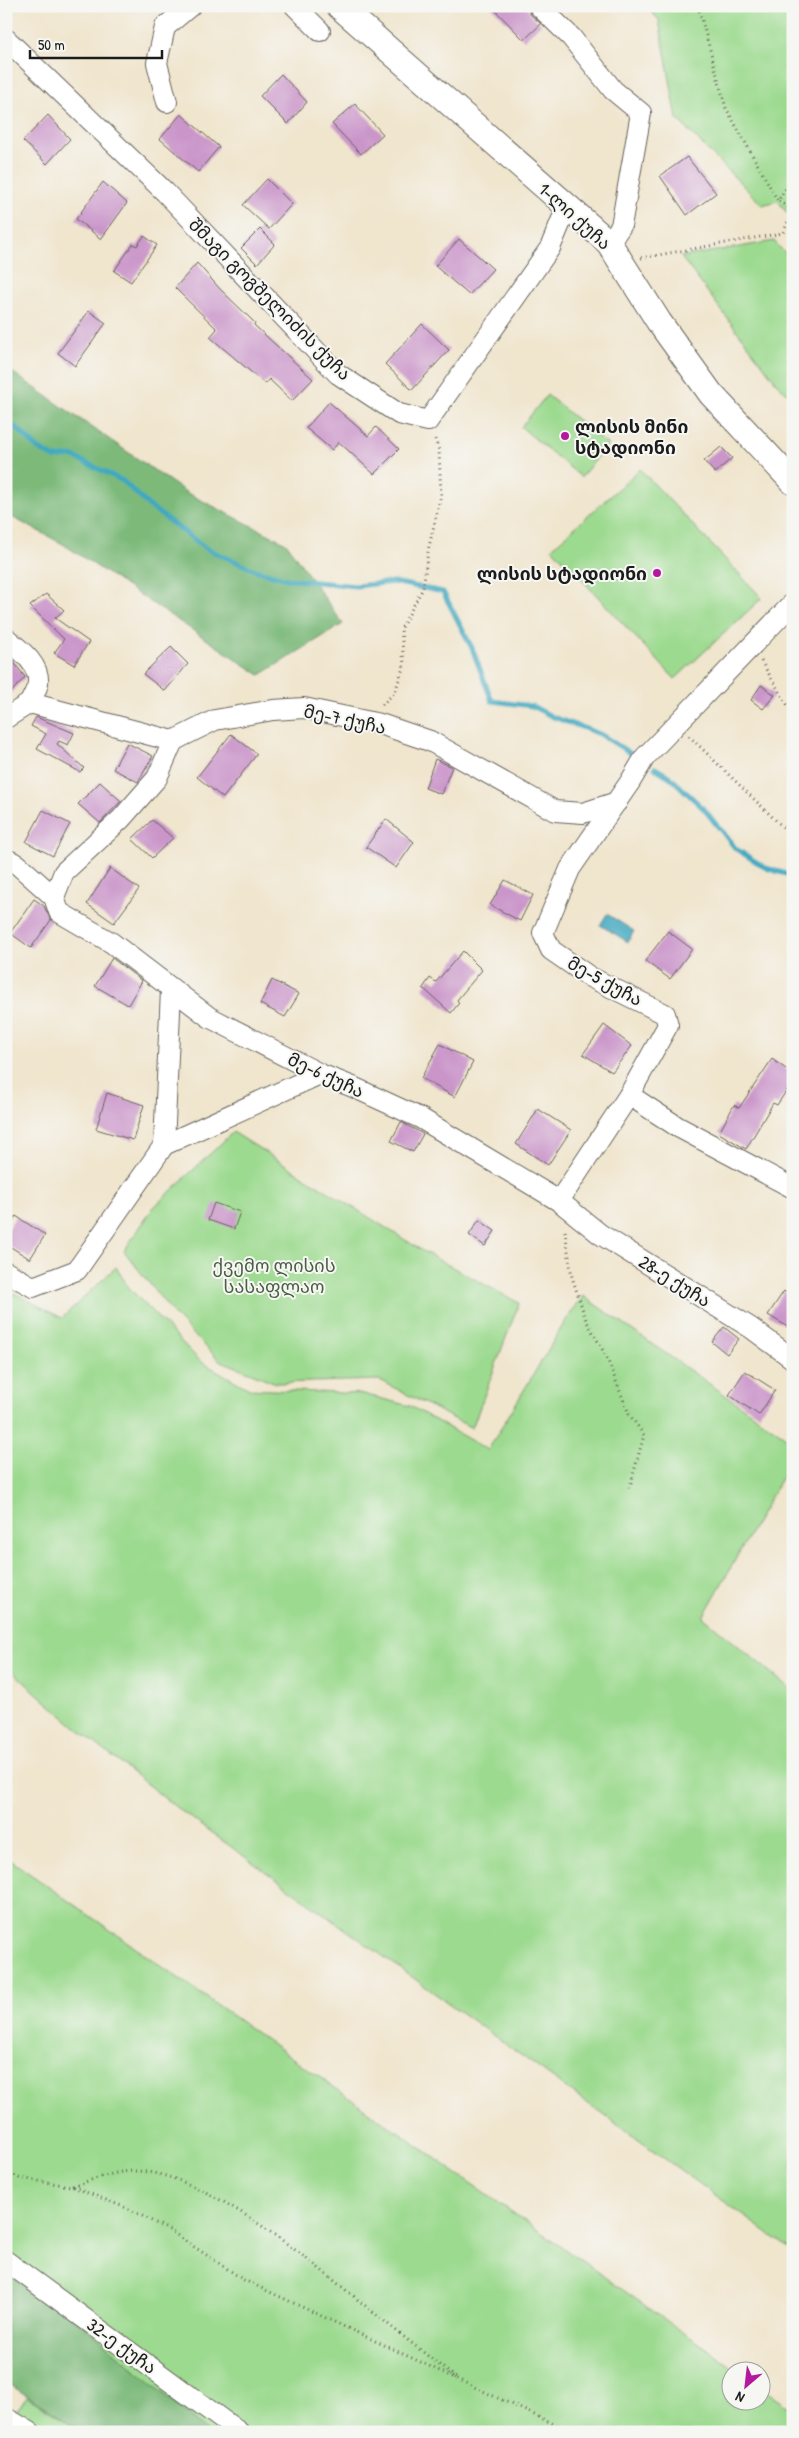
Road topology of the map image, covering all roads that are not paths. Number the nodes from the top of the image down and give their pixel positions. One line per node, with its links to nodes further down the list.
1 (190, 6): 7 (street)
2 (295, 6): 5 (street)
3 (539, 6): 9 (street)
4 (343, 8): 8 (main road, 1-ლი ქუჩა)
5 (320, 31)
6 (6, 39): 8 (street, შმაგი გოგშელიძის ქუჩა)
7 (167, 102)
8 (567, 207): 9 (main road, 1-ლი ქუჩა)
9 (615, 252): 10 (main road, 1-ლი ქუჩა)
10 (793, 482)
11 (793, 603): 16 (street, მე-5 ქუჩა)
12 (6, 638): 13 (street)
13 (30, 703): 14 (street); 15 (street)
14 (6, 718)
15 (173, 741): 16 (street, მე-7 ქუჩა); 18 (street)
16 (617, 802): 21 (street, მე-5 ქუჩა)
17 (10, 867): 18 (street, მე-6 ქუჩა)
18 (54, 897): 19 (street, მე-6 ქუჩა)
19 (171, 990): 20 (street, მე-6 ქუჩა); 22 (street)
20 (320, 1074): 22 (street); 24 (street, მე-6 ქუჩა)
21 (628, 1096): 23 (street); 24 (street)
22 (164, 1145): 25 (street)
23 (793, 1188)
24 (559, 1200): 26 (street, 28-ე ქუჩა)
25 (6, 1272)
26 (793, 1359)
27 (6, 2261): 30 (street, 32-ე ქუჩა)
28 (6, 2418): 29 (street)
29 (30, 2432)
30 (239, 2432)

